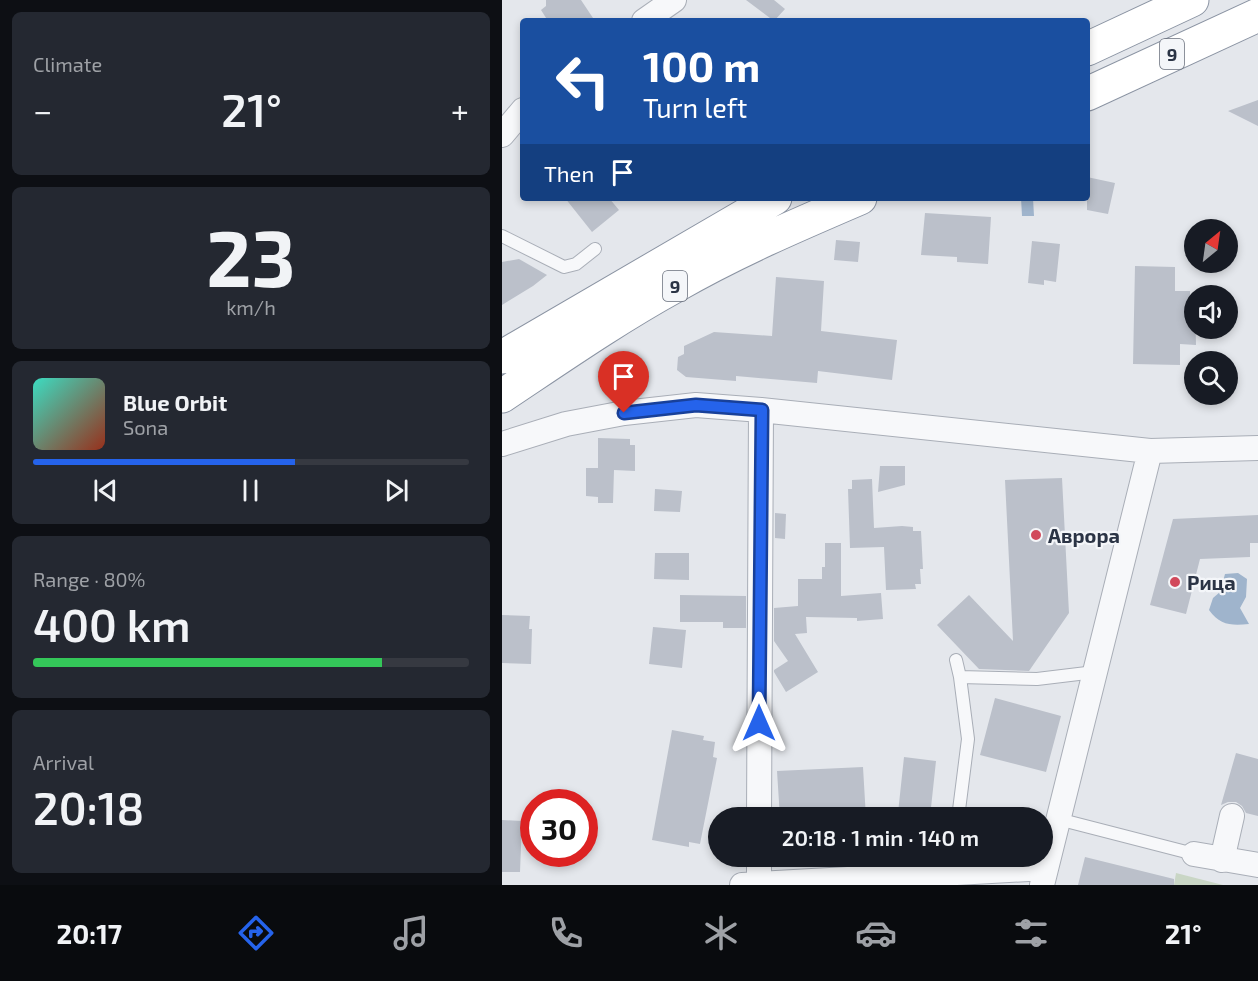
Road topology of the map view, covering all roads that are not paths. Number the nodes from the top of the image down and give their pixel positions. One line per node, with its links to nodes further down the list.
1 (674, 0): 4 (street)
2 (1192, 0): 6 (highway, 9)
3 (1258, 15): 7 (highway, 9)
4 (648, 18)
5 (1258, 31): 8 (highway)
6 (1090, 48)
7 (1090, 93)
8 (1090, 100)
9 (520, 114): 10 (street)
10 (502, 135)
11 (770, 201): 15 (highway, 9)
12 (853, 201): 16 (highway, 9)
13 (502, 236): 14 (lane)
14 (595, 249)
15 (502, 357)
16 (502, 396)
17 (762, 410): 18 (street); 20 (street); 24 (street)
18 (502, 444)
19 (1258, 448): 20 (street)
20 (1150, 451): 22 (street)
21 (956, 660): 23 (lane)
22 (1095, 672): 23 (lane); 27 (street)
23 (960, 676): 25 (lane)
24 (759, 807)
25 (959, 807)
26 (1232, 816): 29 (street)
27 (1058, 819): 28 (lane); 34 (street)
28 (1194, 854): 29 (street)
29 (1222, 860): 30 (street)
30 (1258, 865)
31 (759, 867): 35 (street)
32 (932, 867): 35 (street)
33 (969, 867): 34 (street)
34 (1044, 876)
35 (758, 884): 36 (street)
36 (742, 885)

